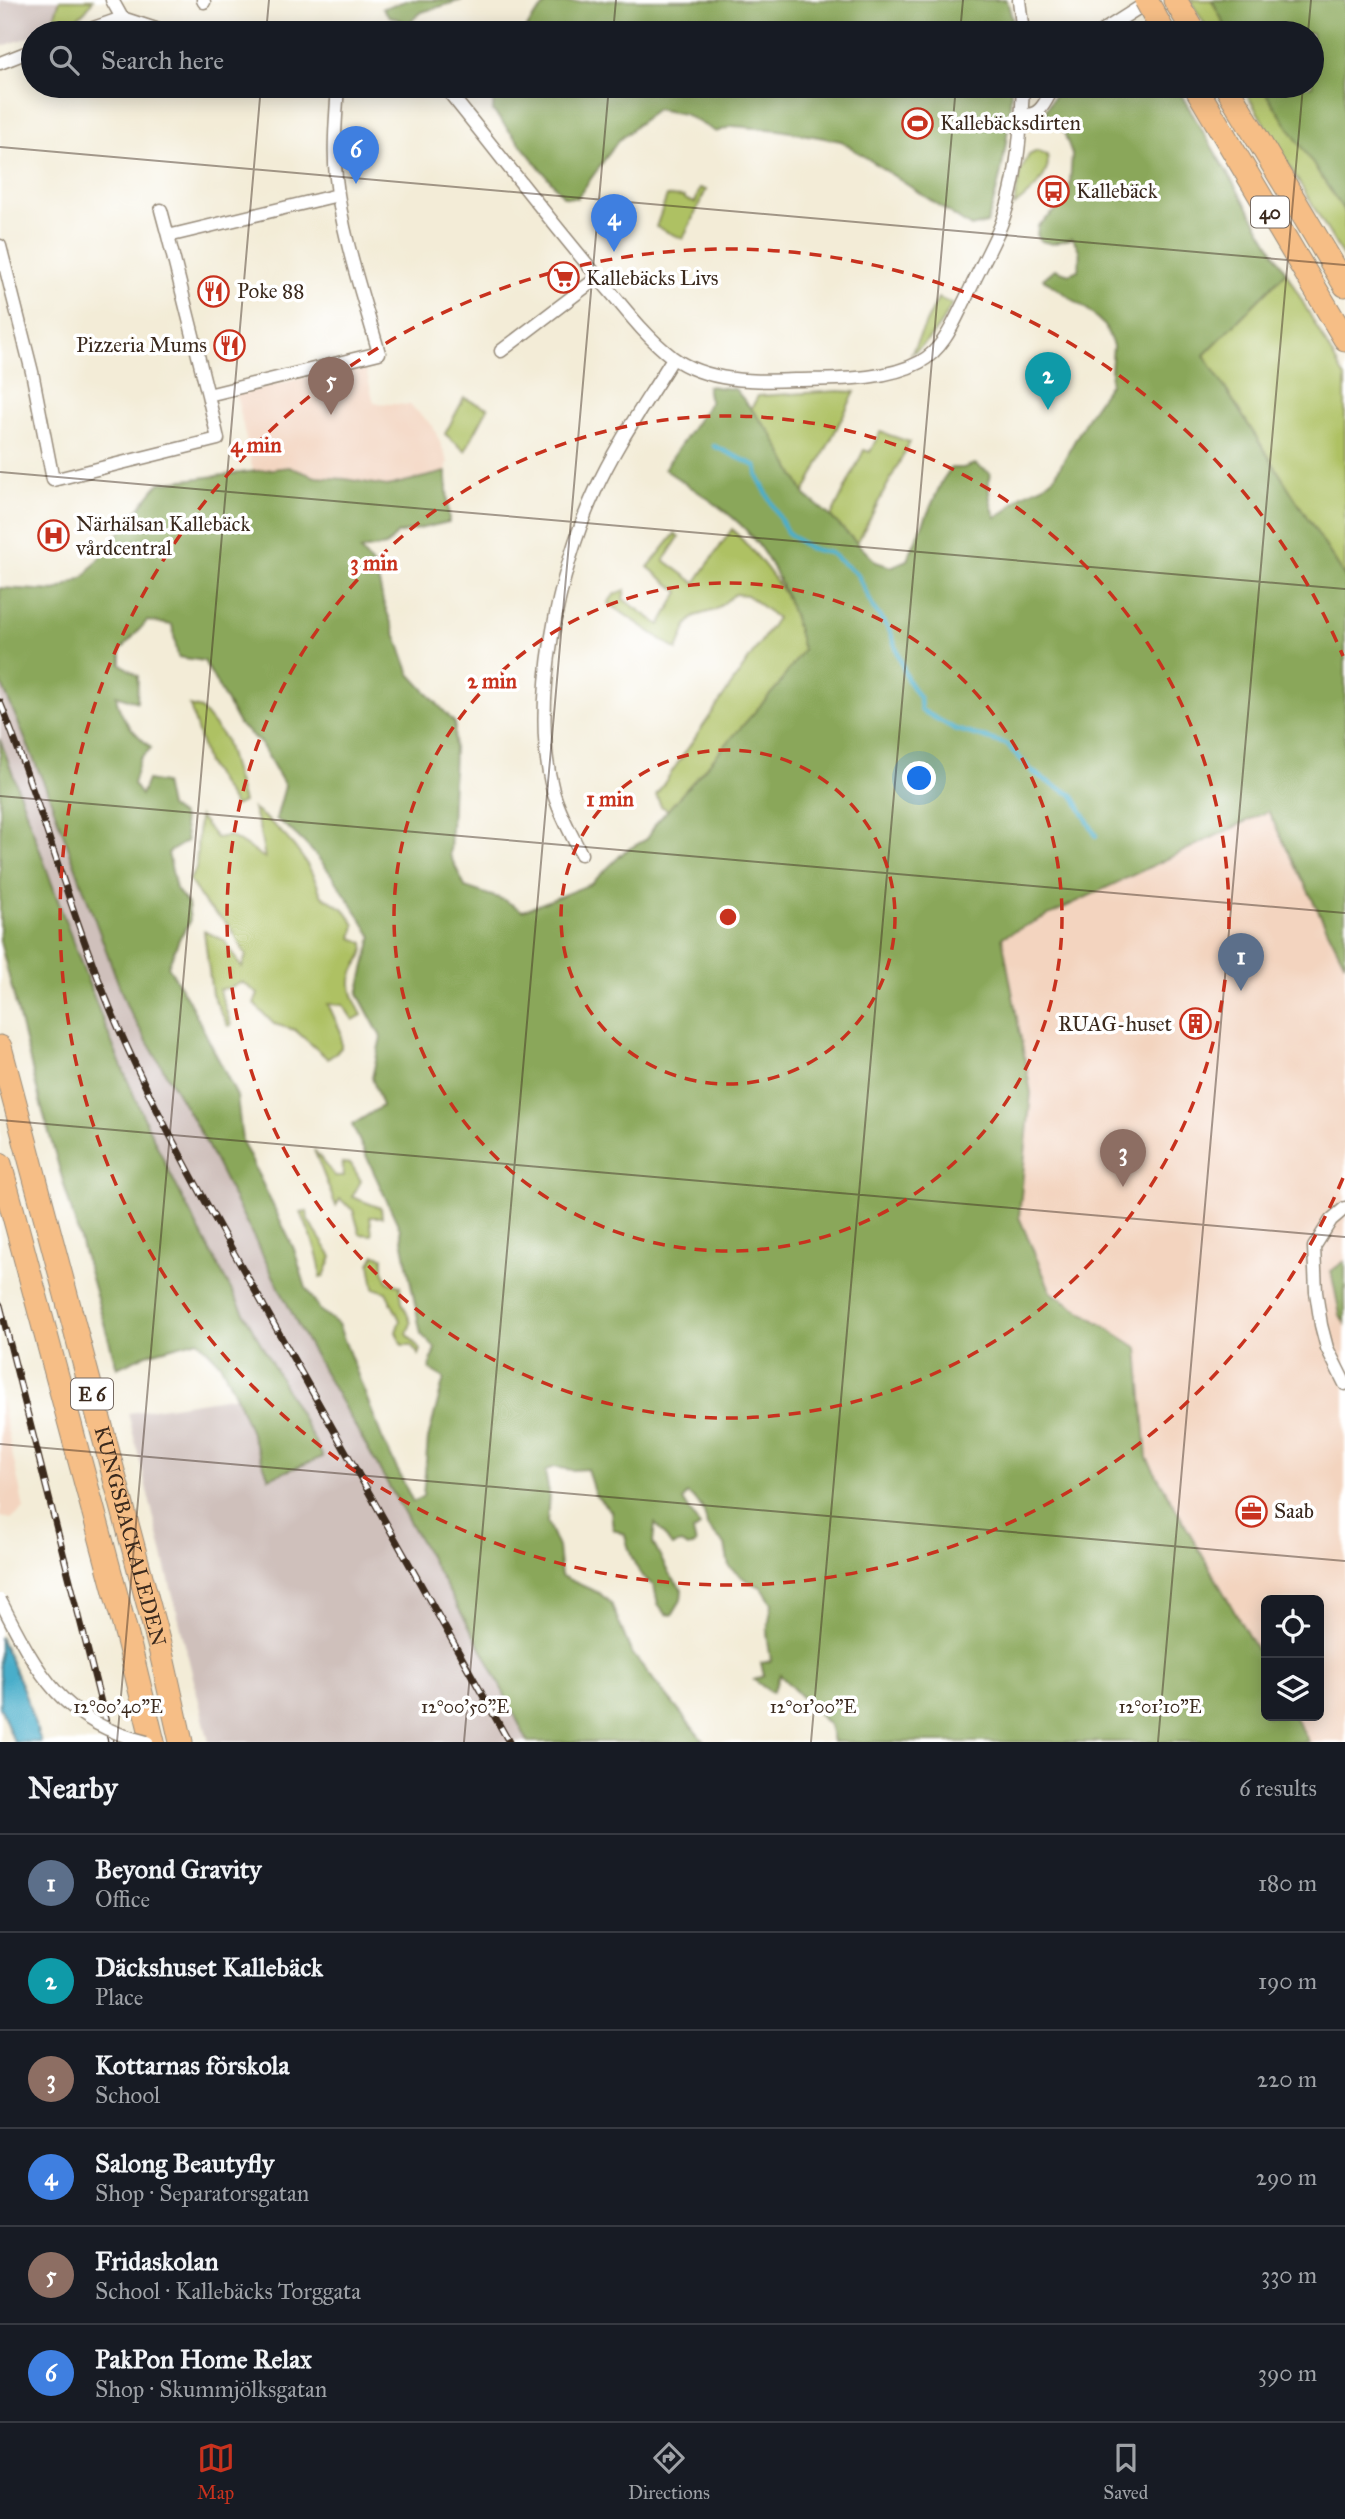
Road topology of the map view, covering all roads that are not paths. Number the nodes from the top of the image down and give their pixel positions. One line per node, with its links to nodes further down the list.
1 (112, 0): 5 (street)
2 (1019, 0): 8 (street)
3 (1148, 0): 9 (street); 10 (highway, bridge)
4 (1175, 0): 11 (highway)
5 (122, 18): 6 (street); 7 (street)
6 (113, 21)
7 (131, 21)
8 (1022, 21)
9 (1117, 21)
10 (1158, 21)
11 (1187, 21)
12 (21, 54): 13 (street)
13 (0, 62)
14 (338, 98): 21 (street)
15 (454, 98): 25 (street)
16 (1022, 98): 20 (street)
17 (1047, 98): 20 (street)
18 (1202, 98): 27 (highway, 40)
19 (1233, 98): 26 (highway, 40)
20 (1021, 115): 29 (street)
21 (338, 195): 23 (street); 30 (street)
22 (162, 210): 23 (street)
23 (168, 236): 30 (street)
24 (0, 246): 30 (street)
25 (597, 278): 28 (street); 29 (street)
26 (1345, 285)
27 (1345, 339)
28 (501, 351)
29 (673, 358): 31 (street)
30 (208, 395)
31 (581, 854)
32 (0, 1047): 39 (highway, KUNGSBACKALEDEN / E 6)
33 (0, 1164): 38 (highway, KUNGSBACKALEDEN / E 6)
34 (1345, 1208): 35 (street)
35 (1345, 1384)
36 (0, 1600): 37 (street, bridge)
37 (147, 1742)
38 (153, 1742)
39 (181, 1742)

